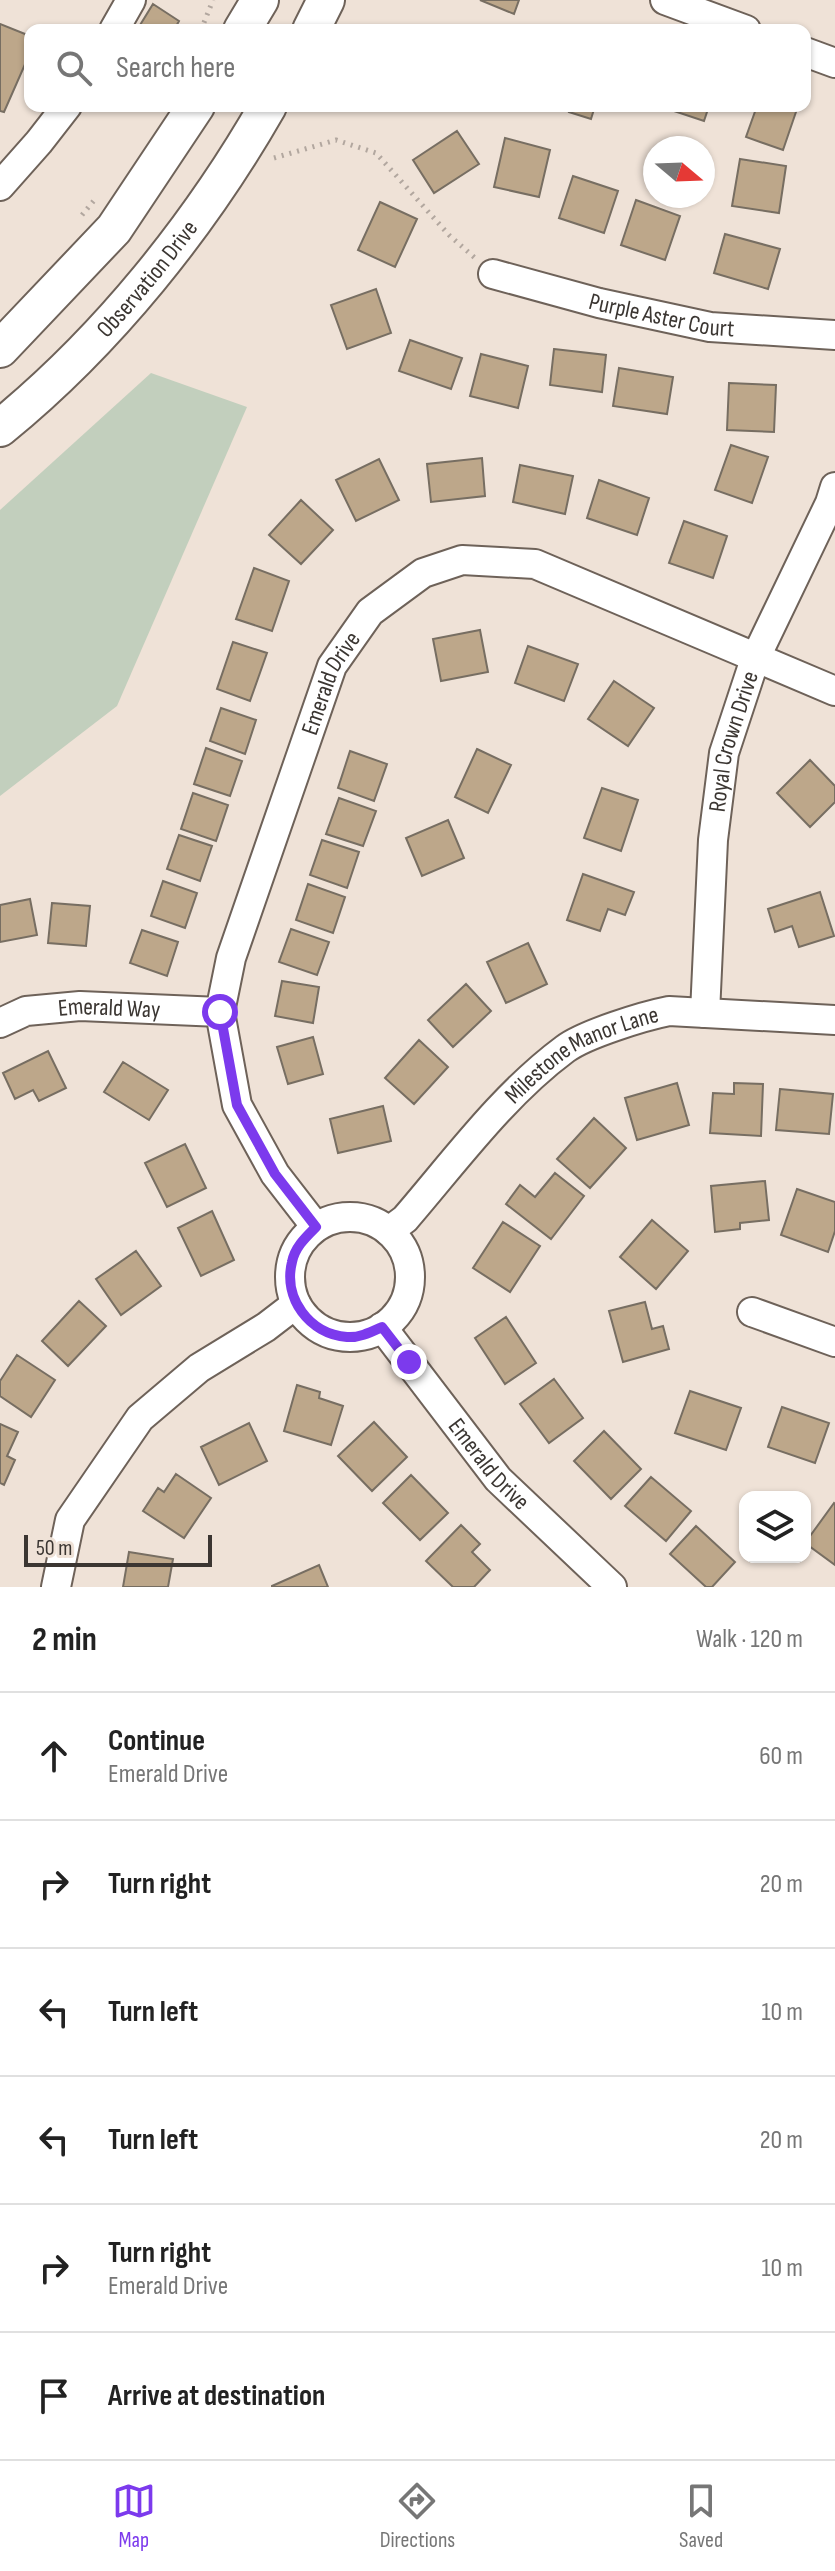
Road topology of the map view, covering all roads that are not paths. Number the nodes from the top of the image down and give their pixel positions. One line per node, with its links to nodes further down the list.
1 (131, 0): 5 (street)
2 (260, 0): 6 (street)
3 (326, 0): 7 (street)
4 (665, 0): 8 (street)
5 (117, 24)
6 (246, 24)
7 (314, 24)
8 (730, 24)
9 (811, 54): 10 (street)
10 (835, 63)
11 (62, 112): 14 (street)
12 (192, 112): 17 (street)
13 (264, 112): 18 (street, Observation Drive)
14 (0, 186)
15 (493, 274): 16 (street, Purple Aster Court)
16 (835, 335)
17 (0, 349)
18 (0, 428)
19 (835, 487): 20 (street, Royal Crown Drive)
20 (755, 659): 21 (street, Emerald Drive); 22 (street, Emerald Drive); 23 (street, Royal Crown Drive)
21 (835, 691)
22 (220, 1012): 25 (street, Emerald Way); 26 (street, Emerald Drive)
23 (705, 1013): 24 (street, Milestone Manor Lane); 27 (street, Milestone Manor Lane)
24 (835, 1020)
25 (0, 1023)
26 (316, 1227): 27 (street); 28 (street)
27 (389, 1231): 30 (street)
28 (296, 1304): 30 (street); 32 (street)
29 (752, 1312): 31 (street)
30 (382, 1327): 33 (street, Emerald Drive)
31 (835, 1342)
32 (56, 1587)
33 (612, 1587)

